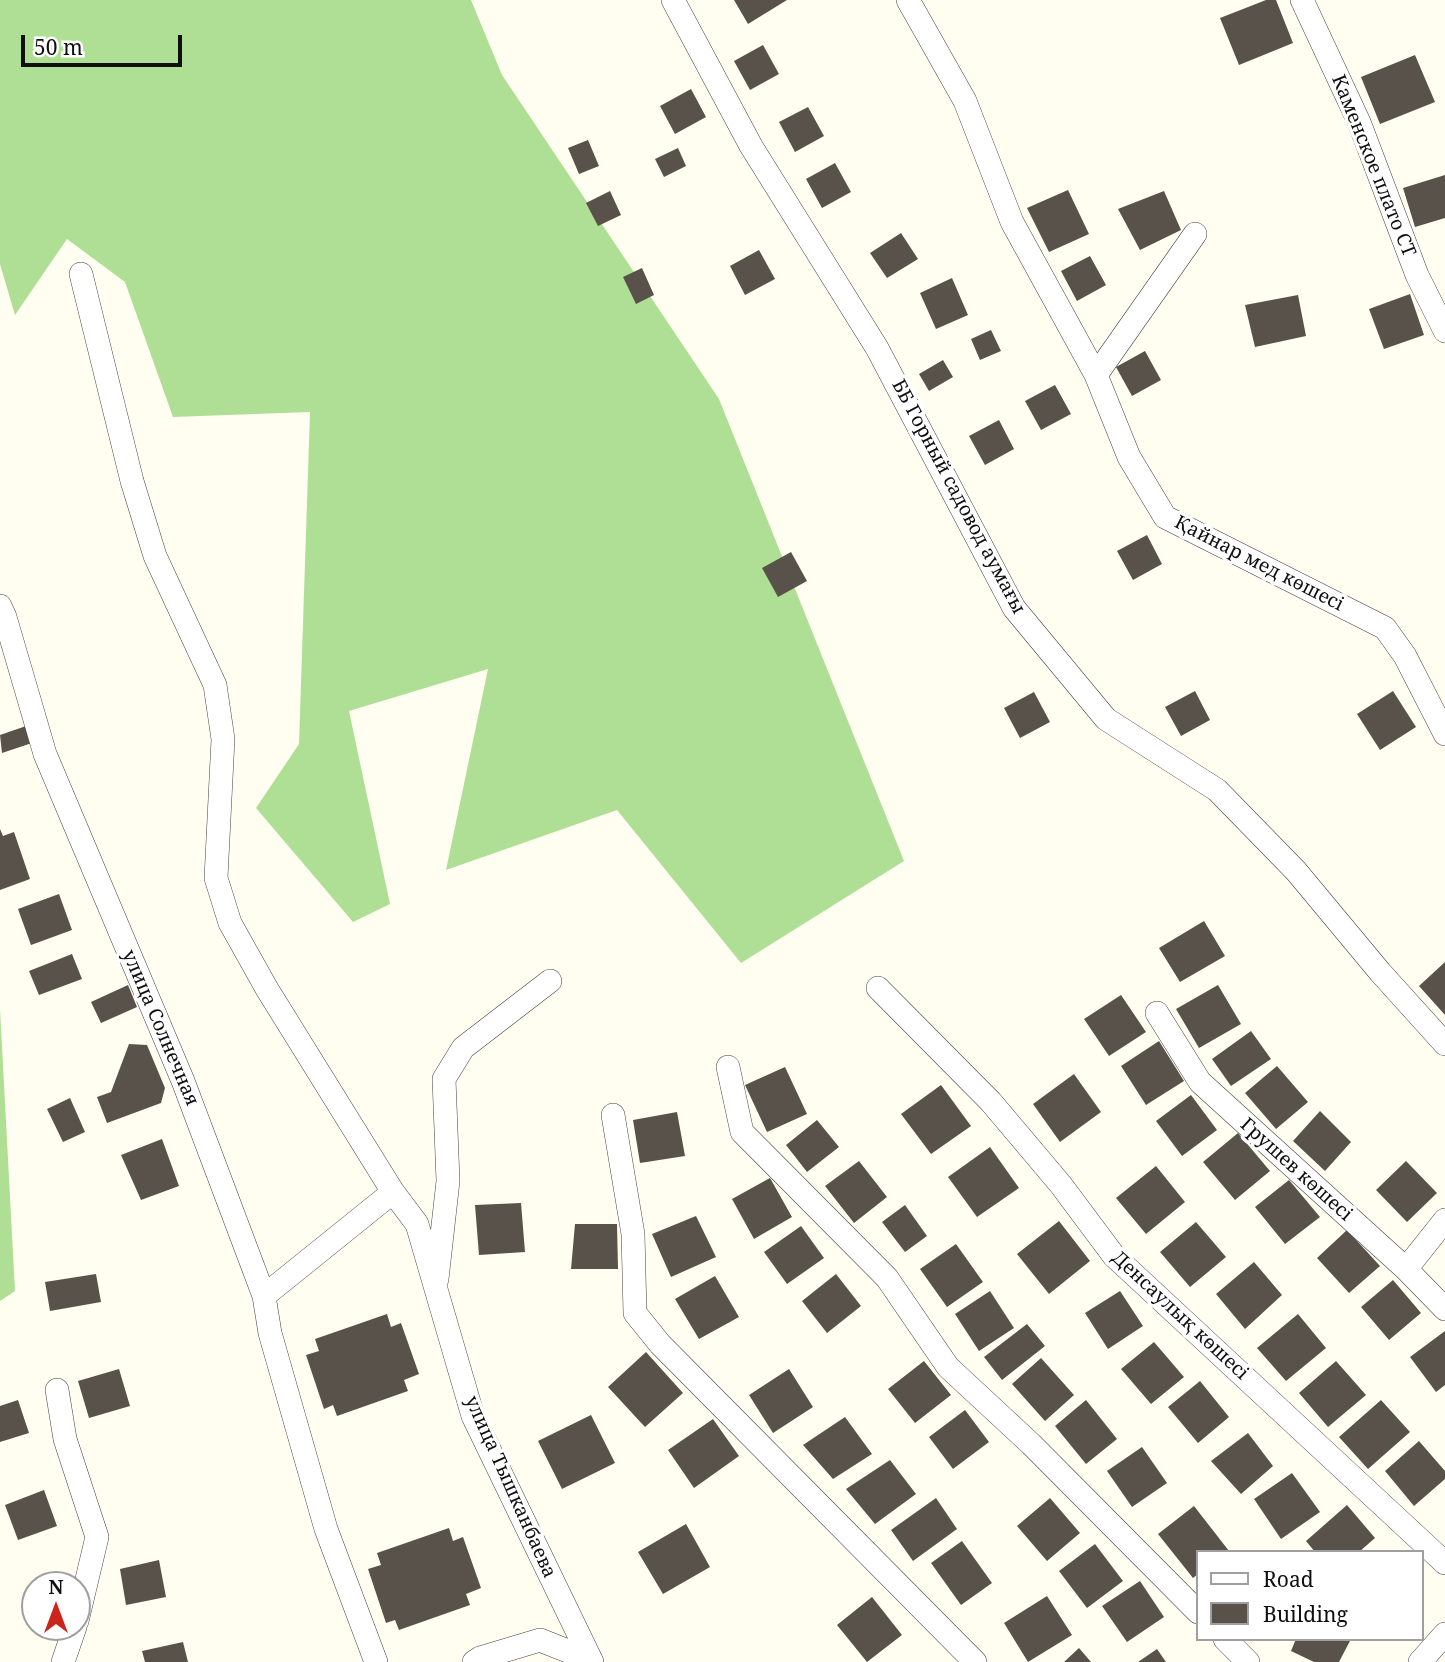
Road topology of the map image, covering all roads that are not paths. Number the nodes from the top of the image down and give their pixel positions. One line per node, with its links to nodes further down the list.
1 (673, 0): 13 (street, ББ Горный садовод аумағы)
2 (908, 0): 7 (street, Қайнар мед көшесі)
3 (1302, 0): 6 (street, Каменское плато СТ)
4 (1195, 234): 7 (street)
5 (81, 274): 16 (street, улица Тышканбаева)
6 (1445, 331)
7 (1096, 374): 9 (street, Қайнар мед көшесі)
8 (0, 606): 20 (street, улица Солнечная)
9 (1445, 734)
10 (550, 981): 19 (street)
11 (878, 988): 23 (street, Денсаулық көшесі)
12 (1157, 1013): 18 (street, Грушев көшесі)
13 (1445, 1044)
14 (728, 1067): 25 (street)
15 (613, 1115): 33 (street)
16 (393, 1192): 19 (street, улица Тышканбаева); 20 (street)
17 (1445, 1220): 18 (street)
18 (1406, 1269): 21 (street, Грушев көшесі)
19 (436, 1289): 29 (street, улица Тышканбаева)
20 (264, 1296): 31 (street, улица Солнечная)
21 (1445, 1309)
22 (57, 1390): 24 (street)
23 (1445, 1563)
24 (89, 1571)
25 (1196, 1610)
26 (1445, 1634): 35 (street)
27 (70, 1641): 30 (street)
28 (1227, 1641): 34 (street)
29 (591, 1661): 32 (street)
30 (63, 1662)
31 (376, 1662)
32 (474, 1662)
33 (975, 1662)
34 (1248, 1662)
35 (1420, 1662)

